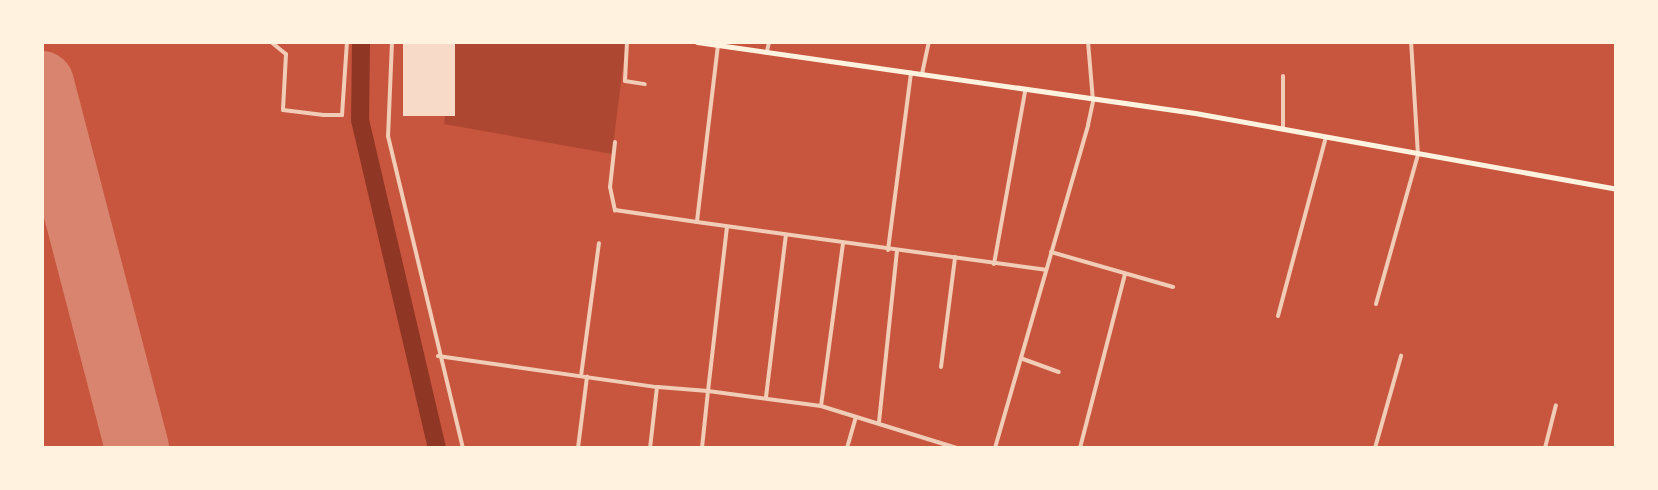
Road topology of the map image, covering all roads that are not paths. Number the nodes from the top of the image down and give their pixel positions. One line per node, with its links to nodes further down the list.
1 (271, 42): 2 (street)
2 (347, 42)
3 (392, 42): 38 (street)
4 (627, 42): 15 (street)
5 (697, 42): 10 (main road)
6 (769, 42): 11 (street)
7 (929, 42): 13 (street)
8 (1088, 42): 17 (street)
9 (1411, 42): 21 (street)
10 (718, 45): 11 (main road); 23 (street)
11 (767, 51): 12 (main road)
12 (911, 72): 13 (main road); 28 (street)
13 (922, 74): 16 (main road)
14 (1283, 76): 18 (street)
15 (645, 84)
16 (1025, 91): 17 (main road); 32 (street)
17 (1093, 101): 18 (main road); 30 (street)
18 (1283, 129): 19 (main road)
19 (1326, 137): 21 (main road); 37 (street)
20 (615, 142): 23 (street)
21 (1418, 155): 22 (main road); 36 (street)
22 (1616, 189)
23 (697, 222): 24 (street)
24 (727, 227): 25 (street); 46 (street)
25 (786, 235): 27 (street); 47 (street)
26 (599, 243): 43 (street)
27 (843, 244): 28 (street); 49 (street)
28 (888, 250): 29 (street)
29 (897, 251): 31 (street); 51 (street)
30 (1051, 252): 33 (street); 34 (street)
31 (955, 257): 32 (street); 41 (street)
32 (994, 264): 33 (street)
33 (1046, 270): 40 (street)
34 (1125, 274): 35 (street); 59 (street)
35 (1173, 287)
36 (1376, 304)
37 (1278, 316)
38 (438, 356): 43 (street); 52 (street)
39 (1401, 356): 60 (street)
40 (1023, 359): 42 (street); 58 (street)
41 (941, 368)
42 (1059, 372)
43 (581, 376): 44 (street)
44 (587, 377): 45 (street); 53 (street)
45 (657, 387): 46 (street); 54 (street)
46 (708, 390): 47 (street); 55 (street)
47 (766, 397): 49 (street)
48 (1556, 405): 61 (street)
49 (821, 406): 50 (street)
50 (856, 417): 51 (street); 56 (street)
51 (879, 422): 57 (street)
52 (463, 448)
53 (578, 448)
54 (650, 448)
55 (702, 448)
56 (847, 448)
57 (957, 448)
58 (995, 448)
59 (1080, 448)
60 (1375, 448)
61 (1545, 448)

